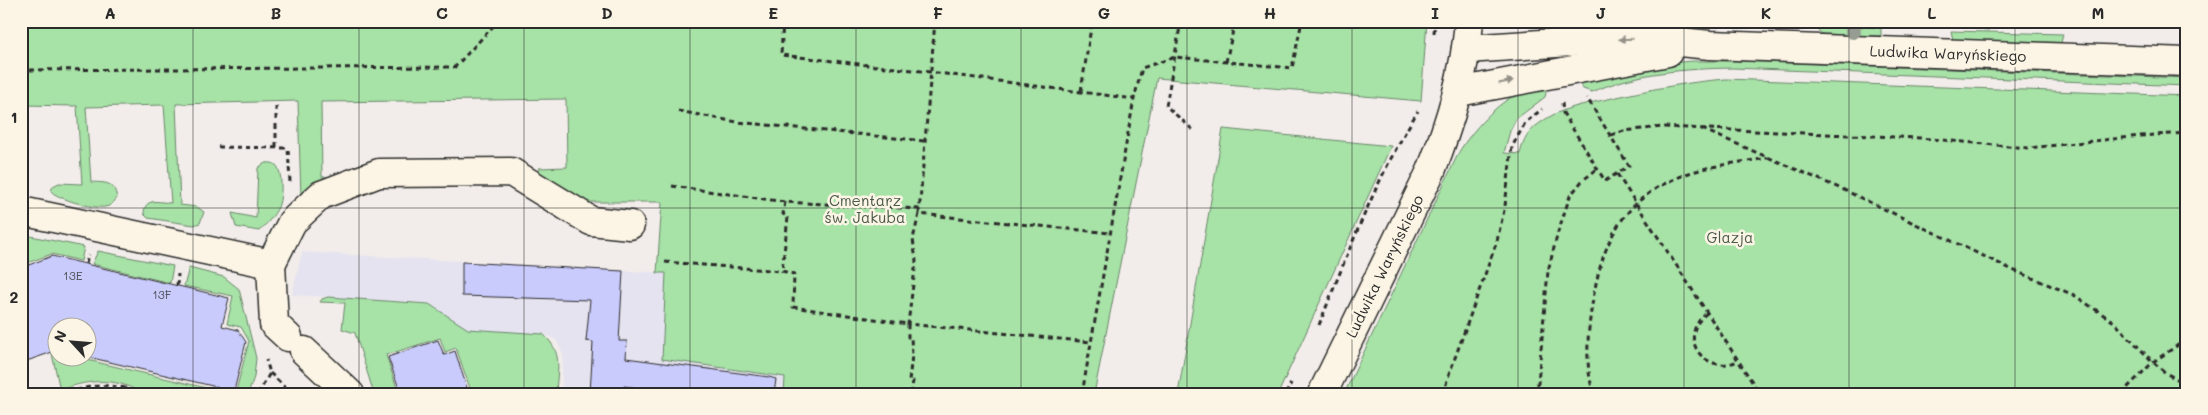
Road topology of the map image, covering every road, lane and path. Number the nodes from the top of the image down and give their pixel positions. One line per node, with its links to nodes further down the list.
1 (498, 21): 14 (path)
2 (783, 21): 15 (path)
3 (935, 21): 15 (path)
4 (1092, 21): 16 (path)
5 (1181, 21): 11 (path)
6 (1235, 21): 12 (path)
7 (1302, 21): 12 (path)
8 (1469, 21): 10 (street, Ludwika Waryńskiego)
9 (1710, 45): 10 (street, Ludwika Waryńskiego, one-way to 10); 13 (street, Ludwika Waryńskiego); 17 (street, Ludwika Waryńskiego, one-way to 9)
10 (1466, 49): 17 (street, Ludwika Waryńskiego)
11 (1175, 57): 12 (path); 19 (path); 27 (path)
12 (1226, 62)
13 (2187, 62)
14 (21, 70)
15 (930, 72): 16 (path); 31 (path)
16 (1081, 91): 19 (path)
17 (1458, 92): 69 (street, Ludwika Waryńskiego)
18 (1562, 98): 20 (path)
19 (1134, 99): 44 (path)
20 (1555, 101)
21 (1548, 104): 70 (path)
22 (1591, 104): 30 (path)
23 (276, 106): 33 (path)
24 (678, 111): 31 (path)
25 (1563, 113): 35 (path)
26 (1700, 128): 29 (path); 30 (path); 34 (path)
27 (1193, 130)
28 (1405, 132): 52 (path)
29 (2187, 133)
30 (1611, 135): 36 (path)
31 (925, 141): 41 (path)
32 (218, 147): 33 (path)
33 (276, 148): 42 (path)
34 (1768, 158): 39 (path); 57 (path)
35 (1597, 169): 36 (path); 71 (path)
36 (1617, 174): 39 (path)
37 (672, 186): 38 (path)
38 (785, 202): 41 (path); 47 (path)
39 (1637, 204): 50 (path); 72 (path)
40 (21, 211): 46 (street)
41 (919, 212): 44 (path); 51 (path)
42 (292, 222): 43 (street); 46 (street)
43 (630, 225)
44 (1110, 234): 54 (path)
45 (665, 262): 47 (path)
46 (271, 264): 65 (street)
47 (782, 272): 51 (path)
48 (178, 276): 49 (path)
49 (177, 286)
50 (1707, 313): 56 (path); 56 (path)
51 (908, 324): 54 (path); 66 (path)
52 (1317, 330)
53 (2187, 339): 57 (path)
54 (1091, 342): 67 (path)
55 (264, 354): 58 (path)
56 (1738, 361): 73 (path)
57 (2152, 362): 60 (path); 74 (path)
58 (270, 373): 63 (path); 64 (path)
59 (1294, 378): 68 (path)
60 (2187, 384)
61 (68, 394): 62 (path)
62 (128, 394)
63 (258, 394)
64 (301, 394)
65 (350, 394)
66 (911, 394)
67 (1082, 394)
68 (1286, 394)
69 (1322, 394)
70 (1444, 394)
71 (1538, 394)
72 (1594, 394)
73 (1760, 394)
74 (2121, 394)

